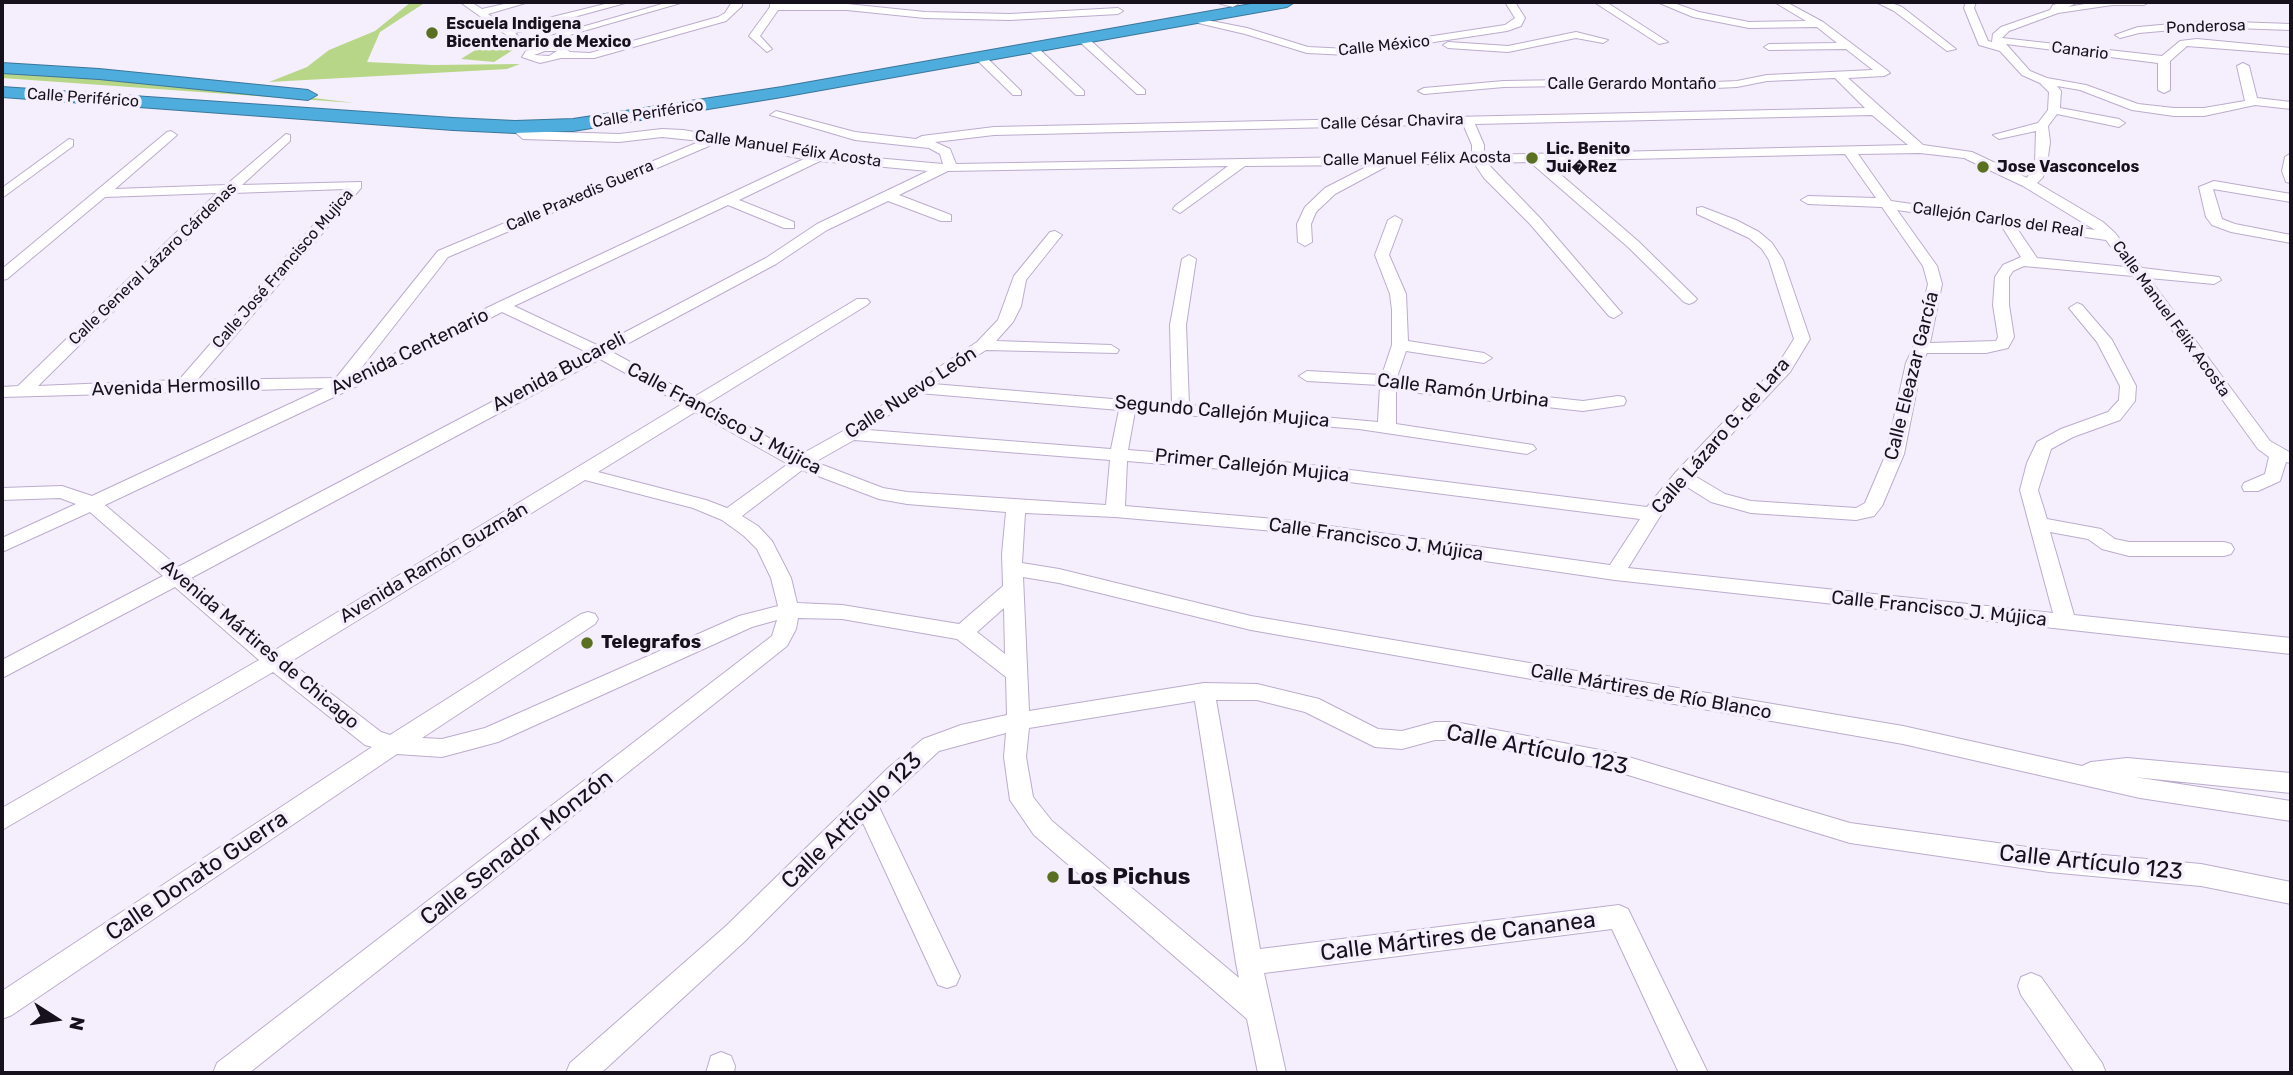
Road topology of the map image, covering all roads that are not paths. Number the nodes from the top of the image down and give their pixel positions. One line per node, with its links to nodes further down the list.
1 (465, 2): 19 (street)
2 (524, 2): 19 (street)
3 (624, 2): 23 (street)
4 (679, 2): 33 (street)
5 (737, 2): 33 (street)
6 (1287, 2): 20 (highway, Calle Periférico)
7 (1510, 2): 28 (street, Calle México)
8 (1599, 2): 29 (street)
9 (1662, 2): 21 (street)
10 (1881, 2): 35 (street)
11 (1971, 2): 30 (street)
12 (2073, 2): 18 (street, Canario)
13 (2144, 2): 18 (street)
14 (1233, 3): 57 (highway, Calle Periférico)
15 (1781, 3): 21 (street)
16 (775, 5): 17 (street); 34 (street)
17 (1118, 11)
18 (2054, 12): 30 (street, Canario)
19 (480, 13): 23 (street)
20 (1186, 19): 24 (highway, Calle Periférico); 28 (street, Calle México)
21 (1819, 24): 31 (street)
22 (2288, 28): 25 (street, Ponderosa)
23 (506, 32): 33 (street)
24 (1112, 32): 27 (highway); 41 (highway, Calle Periférico)
25 (2120, 35)
26 (1603, 40): 28 (street)
27 (1084, 41): 36 (highway); 50 (street)
28 (1420, 42)
29 (1663, 42)
30 (1999, 44): 39 (street, Canario); 45 (street, Canario)
31 (1849, 46): 32 (street); 43 (street, Calle Gerardo Montaño)
32 (1769, 47)
33 (529, 48)
34 (767, 48)
35 (1951, 49)
36 (1034, 50): 38 (highway); 52 (street)
37 (2291, 51): 39 (street)
38 (982, 59): 41 (highway); 51 (street)
39 (2164, 60): 47 (street)
40 (2243, 66): 53 (street)
41 (915, 67): 49 (highway, Calle Periférico)
42 (2, 68): 57 (highway)
43 (1840, 77): 46 (street, Calle Gerardo Montaño); 58 (street)
44 (2, 81): 57 (highway, Calle Periférico)
45 (2044, 81): 53 (street); 56 (street)
46 (1424, 90)
47 (2164, 90)
48 (2, 92): 63 (highway, Calle Periférico)
49 (782, 92): 55 (highway, Calle Periférico); 59 (highway)
50 (1141, 92)
51 (1017, 93)
52 (1080, 93)
53 (2252, 101): 54 (street)
54 (2291, 105)
55 (698, 106): 59 (highway); 63 (highway, Calle Periférico)
56 (2054, 110): 61 (street); 62 (street)
57 (413, 111)
58 (1875, 111): 60 (street, Calle César Chavira); 70 (street)
59 (776, 115): 68 (street)
60 (1467, 119): 68 (street, Calle César Chavira); 75 (street)
61 (2119, 123)
62 (2042, 126): 65 (street); 82 (street)
63 (515, 127): 67 (street, Calle Manuel Félix Acosta)
64 (171, 135): 84 (street)
65 (1999, 135)
66 (286, 138): 83 (street, Calle General Lázaro Cárdenas)
67 (717, 138): 72 (street, Calle Manuel Félix Acosta); 119 (street, Calle Praxedis Guerra)
68 (909, 141): 79 (street)
69 (69, 143): 85 (street)
70 (1920, 149): 71 (street, Calle Manuel Félix Acosta); 82 (street, Calle Manuel Félix Acosta)
71 (1849, 150): 73 (street, Calle Manuel Félix Acosta); 90 (street, Calle Eleazar García)
72 (818, 157): 79 (street, Calle Manuel Félix Acosta); 88 (street, Avenida Centenario)
73 (1532, 157): 75 (street, Calle Manuel Félix Acosta); 106 (street)
74 (2291, 157): 80 (street)
75 (1478, 159): 76 (street, Calle Manuel Félix Acosta); 110 (street)
76 (1388, 161): 77 (street, Calle Manuel Félix Acosta); 100 (street)
77 (1242, 162): 78 (street, Calle Manuel Félix Acosta); 91 (street)
78 (1073, 165): 79 (street, Calle Manuel Félix Acosta); 81 (street)
79 (947, 167): 86 (street, Avenida Bucareli)
80 (2291, 179)
81 (1072, 180)
82 (2028, 183): 98 (street, Calle Manuel Félix Acosta)
83 (229, 189): 84 (street); 120 (street, Calle José Francisco Mujica); 122 (street, Calle General Lázaro Cárdenas)
84 (100, 193): 104 (street)
85 (2, 194)
86 (888, 196): 93 (street); 114 (street, Avenida Bucareli)
87 (2291, 198): 99 (street)
88 (728, 200): 96 (street); 108 (street, Avenida Centenario)
89 (1808, 200): 90 (street, Callejón Carlos del Real)
90 (1885, 204): 95 (street, Callejón Carlos del Real); 113 (street, Calle Eleazar García)
91 (1180, 209)
92 (1702, 211): 135 (street, Calle Lázaro G. de Lara)
93 (946, 218)
94 (1395, 220): 112 (street)
95 (2005, 220): 98 (street, Callejón Carlos del Real); 101 (street)
96 (789, 225)
97 (1055, 235): 111 (street, Calle Nuevo León)
98 (2110, 236): 103 (street, Calle Manuel Félix Acosta)
99 (2291, 239)
100 (1305, 242)
101 (2030, 259): 103 (street); 113 (street)
102 (1189, 260): 127 (street)
103 (2138, 273): 105 (street); 132 (street, Calle Manuel Félix Acosta)
104 (2, 276)
105 (2214, 279)
106 (1689, 299)
107 (862, 302): 125 (street, Avenida Ramón Guzmán)
108 (502, 306): 114 (street, Calle Francisco J. Mújica); 119 (street, Avenida Centenario)
109 (2077, 308): 143 (street)
110 (1614, 313)
111 (983, 345): 115 (street); 121 (street, Calle Nuevo León)
112 (1400, 345): 116 (street, Calle Ramón Urbina); 118 (street)
113 (1921, 348): 135 (street, Calle Eleazar García)
114 (598, 351): 125 (street, Calle Francisco J. Mújica); 147 (street, Avenida Bucareli)
115 (1111, 351)
116 (1484, 358)
117 (1307, 376): 118 (street, Calle Ramón Urbina)
118 (1388, 380): 124 (street, Calle Ramón Urbina); 128 (street)
119 (345, 383): 120 (street, Avenida Hermosillo); 138 (street, Avenida Centenario)
120 (184, 385): 122 (street, Avenida Hermosillo)
121 (916, 388): 126 (street, Segundo Callejón Mujica); 129 (street, Calle Nuevo León)
122 (23, 391): 123 (street, Avenida Hermosillo)
123 (2, 392)
124 (1618, 401)
125 (693, 405): 133 (street, Calle Francisco J. Mújica); 134 (street, Avenida Ramón Guzmán)
126 (1128, 405): 127 (street, Segundo Callejón Mujica); 131 (street)
127 (1181, 409): 128 (street, Segundo Callejón Mujica)
128 (1387, 427): 130 (street, Segundo Callejón Mujica)
129 (851, 434): 131 (street, Primer Callejón Mujica); 133 (street, Calle Nuevo León)
130 (1527, 449)
131 (1119, 453): 140 (street); 141 (street, Primer Callejón Mujica)
132 (2284, 457): 136 (street)
133 (800, 463): 139 (street, Calle Francisco J. Mújica); 142 (street, Calle Nuevo León)
134 (581, 473): 142 (street); 154 (street, Avenida Ramón Guzmán)
135 (1682, 476): 141 (street, Calle Lázaro G. de Lara)
136 (2251, 487)
137 (2, 494): 138 (street, Avenida Mártires de Chicago)
138 (91, 503): 144 (street, Avenida Centenario); 147 (street, Avenida Mártires de Chicago)
139 (1016, 507): 140 (street, Calle Francisco J. Mújica); 148 (street)
140 (1115, 511): 146 (street, Calle Francisco J. Mújica)
141 (1652, 514): 146 (street, Calle Lázaro G. de Lara)
142 (729, 516): 149 (street)
143 (2038, 524): 145 (street); 151 (street)
144 (2, 546)
145 (2224, 549)
146 (1615, 573): 151 (street, Calle Francisco J. Mújica)
147 (177, 575): 154 (street, Avenida Mártires de Chicago); 155 (street, Avenida Bucareli)
148 (1014, 578): 152 (street); 156 (street); 160 (street, Calle Mártires de Río Blanco)
149 (789, 610): 152 (street, Avenida Mártires de Chicago); 159 (street, Avenida Mártires de Chicago); 171 (street, Calle Senador Monzón)
150 (589, 619): 159 (street, Calle Donato Guerra)
151 (2066, 622): 153 (street, Calle Francisco J. Mújica)
152 (963, 632): 156 (street, Avenida Mártires de Chicago)
153 (2291, 646)
154 (274, 661): 159 (street, Avenida Mártires de Chicago); 164 (street, Avenida Ramón Guzmán)
155 (2, 670)
156 (1015, 673): 158 (street)
157 (1204, 691): 158 (street, Calle Artículo 123); 165 (street, Calle Artículo 123); 166 (street)
158 (1018, 721): 162 (street, Calle Artículo 123); 170 (street)
159 (393, 745): 169 (street, Calle Donato Guerra)
160 (2073, 773): 161 (street); 163 (street, Calle Mártires de Río Blanco)
161 (2291, 783)
162 (866, 806): 167 (street); 172 (street, Calle Artículo 123)
163 (2291, 811)
164 (2, 820)
165 (2291, 893)
166 (1249, 963): 170 (street); 174 (street, Calle Mártires de Cananea)
167 (947, 976)
168 (2032, 986): 175 (street)
169 (2, 1006)
170 (1258, 1011): 173 (street)
171 (226, 1073)
172 (580, 1073)
173 (1272, 1073)
174 (1694, 1073)
175 (2092, 1073)

